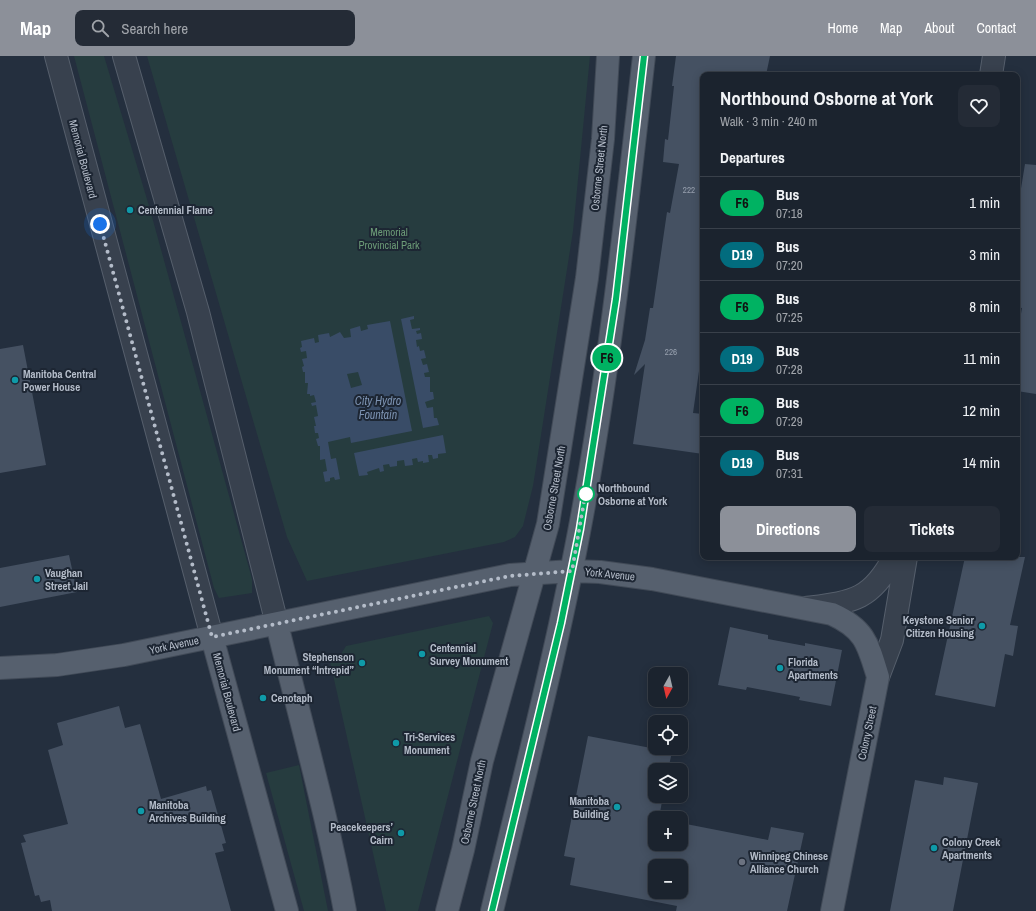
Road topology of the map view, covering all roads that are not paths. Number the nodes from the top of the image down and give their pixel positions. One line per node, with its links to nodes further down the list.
1 (56, 56): 13 (street, Memorial Boulevard)
2 (124, 56): 12 (street)
3 (608, 56): 10 (main road, Osborne Street North)
4 (644, 56): 9 (main road)
5 (994, 56): 6 (street)
6 (991, 72)
7 (892, 560): 11 (street)
8 (905, 560): 15 (street, Colony Street)
9 (572, 571): 10 (main road, York Avenue); 11 (main road, York Avenue); 19 (main road)
10 (535, 573): 12 (main road, York Avenue); 18 (main road, Osborne Street North)
11 (803, 608): 15 (main road, York Avenue)
12 (277, 624): 13 (main road, York Avenue); 17 (main road)
13 (212, 637): 14 (main road, York Avenue); 16 (main road, Memorial Boulevard)
14 (0, 668)
15 (878, 676): 20 (main road, Colony Street)
16 (287, 911)
17 (345, 911)
18 (447, 911)
19 (492, 911)
20 (832, 911)

